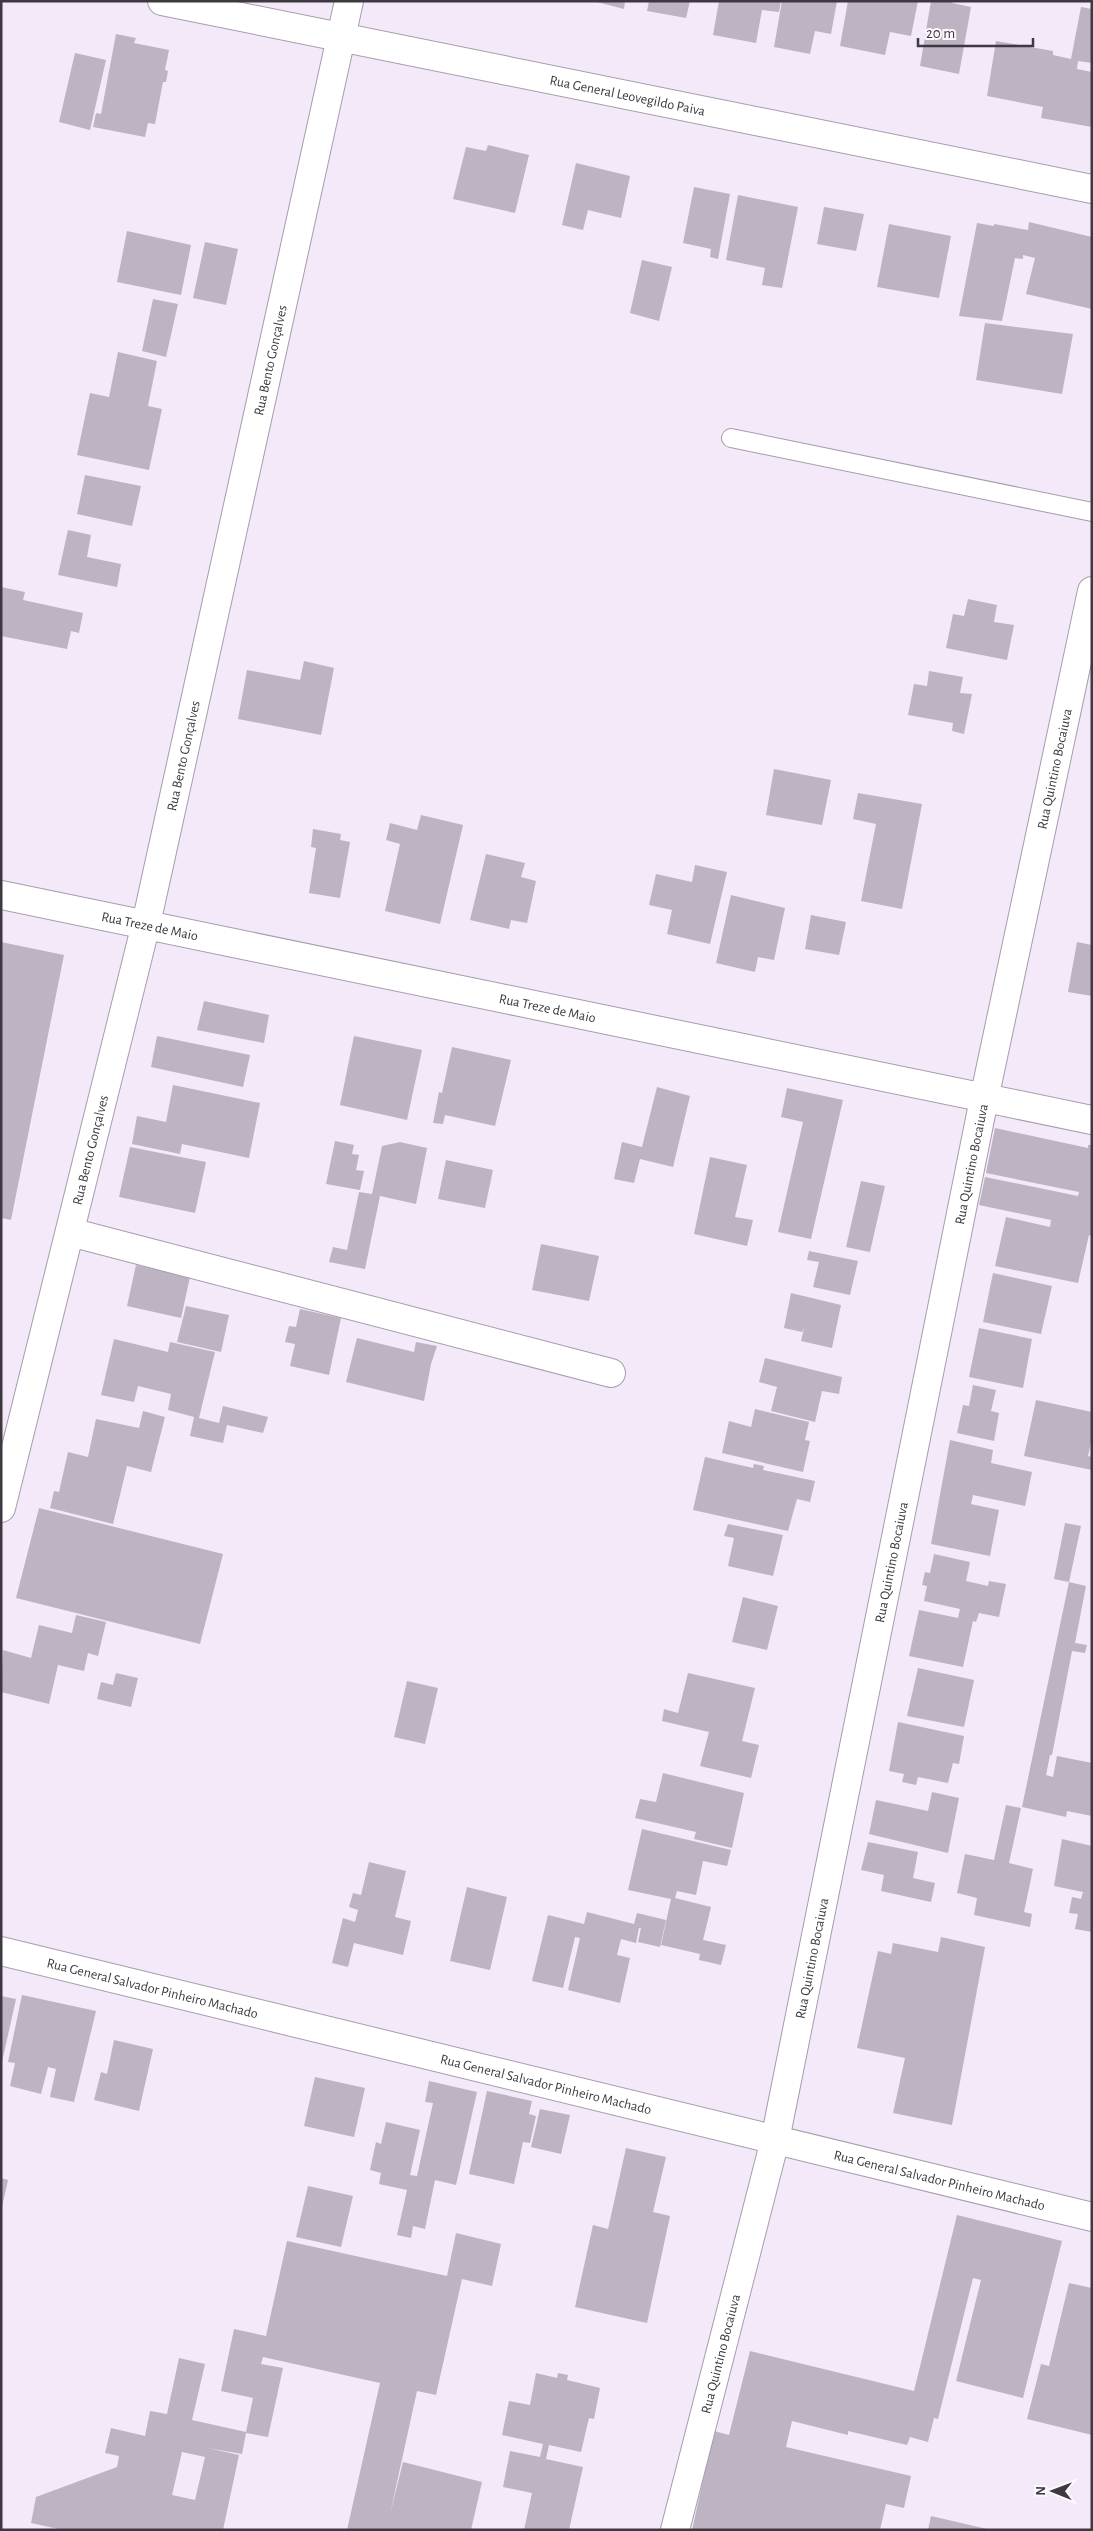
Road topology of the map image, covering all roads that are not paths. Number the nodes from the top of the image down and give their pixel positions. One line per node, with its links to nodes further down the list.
1 (162, 1): 3 (street, Rua General Leovegildo Paiva)
2 (348, 1): 3 (street, Rua Bento Gonçalves)
3 (341, 37): 4 (street, Rua General Leovegildo Paiva); 9 (street, Rua Bento Gonçalves)
4 (1092, 189)
5 (731, 438): 6 (lane)
6 (1092, 512)
7 (1092, 591): 10 (street, Rua Quintino Bocaiuva)
8 (1, 895): 9 (street, Rua Treze de Maio)
9 (146, 924): 10 (street, Rua Treze de Maio); 12 (street, Rua Bento Gonçalves)
10 (984, 1099): 11 (street, Rua Treze de Maio); 16 (street, Rua Quintino Bocaiuva)
11 (1092, 1120)
12 (70, 1232): 13 (street); 14 (street, Rua Bento Gonçalves)
13 (610, 1373)
14 (1, 1508)
15 (1, 1951): 16 (street, Rua General Salvador Pinheiro Machado)
16 (775, 2140): 17 (street, Rua General Salvador Pinheiro Machado); 18 (street, Rua Quintino Bocaiuva)
17 (1092, 2217)
18 (676, 2530)

